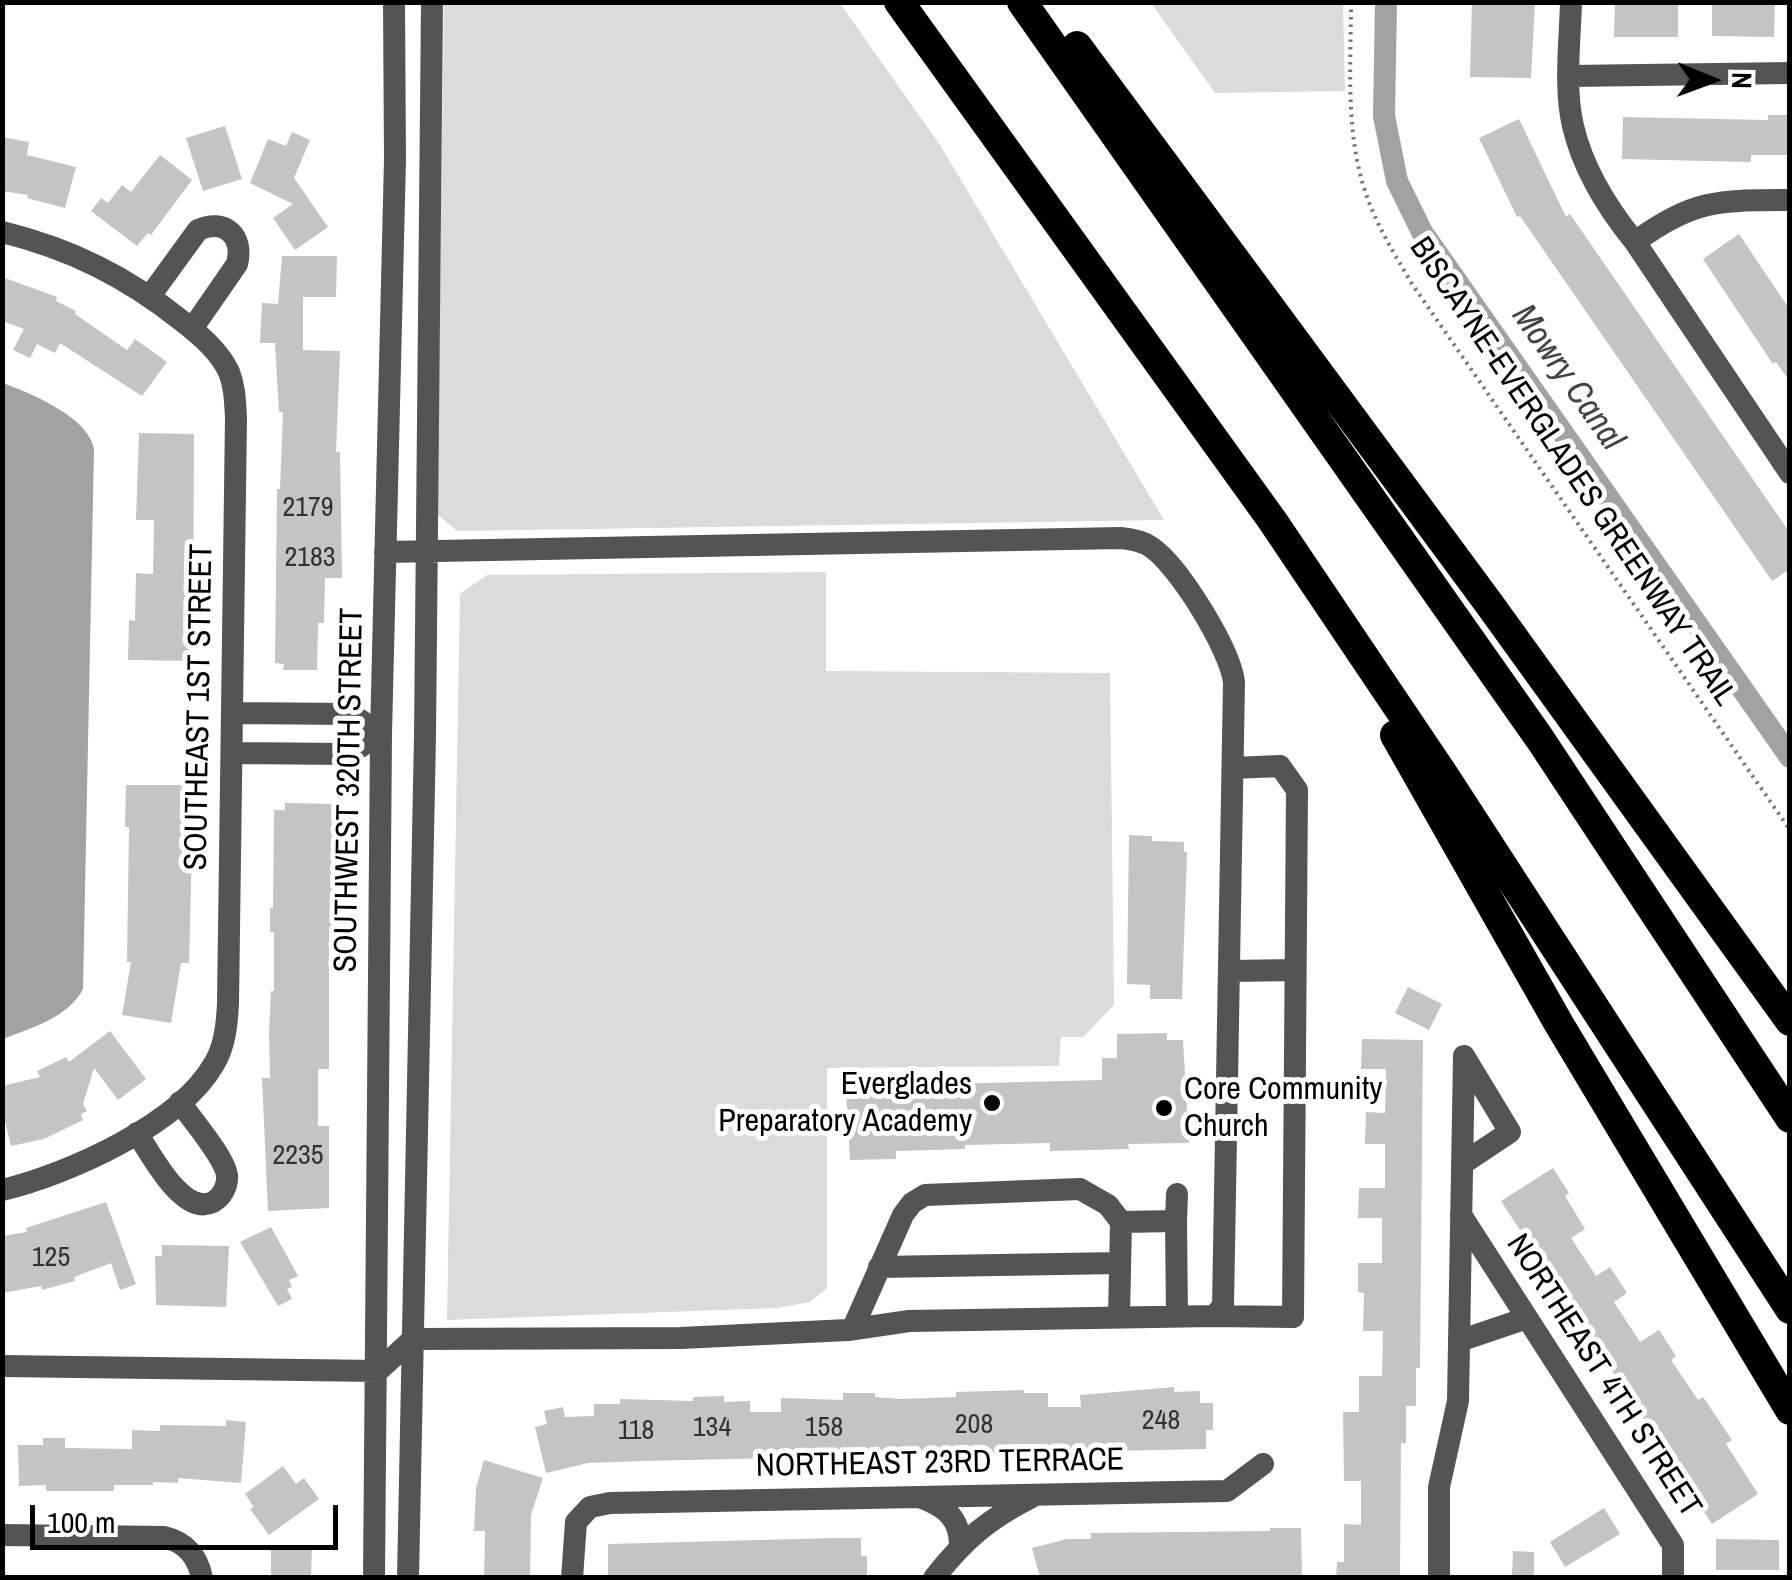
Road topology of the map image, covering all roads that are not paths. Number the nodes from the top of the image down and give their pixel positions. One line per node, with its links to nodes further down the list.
1 (394, 2): 16 (street, SOUTHWEST 320TH STREET)
2 (432, 2): 17 (street)
3 (899, 2): 15 (highway)
4 (1022, 2): 29 (highway)
5 (1044, 2): 27 (highway)
6 (1571, 2): 8 (street)
7 (1790, 73): 8 (street)
8 (1570, 76): 11 (street)
9 (1790, 200): 11 (street)
10 (2, 232): 12 (street, SOUTHEAST 1ST STREET)
11 (1635, 242): 14 (street)
12 (156, 301): 13 (street, SOUTHEAST 1ST STREET); 13 (street)
13 (192, 329): 18 (street, SOUTHEAST 1ST STREET)
14 (1790, 474)
15 (1272, 520): 39 (highway); 49 (highway)
16 (385, 552): 17 (street); 20 (street, SOUTHWEST 320TH STREET)
17 (424, 552): 21 (street); 24 (street)
18 (234, 713): 19 (street); 22 (street, SOUTHEAST 1ST STREET)
19 (300, 714): 20 (street); 23 (street)
20 (381, 734): 21 (street); 23 (street); 48 (street, SOUTHWEST 320TH STREET)
21 (425, 736): 45 (street)
22 (233, 753): 23 (street); 28 (street, SOUTHEAST 1ST STREET)
23 (299, 753)
24 (1233, 768): 25 (street); 26 (street)
25 (1230, 970): 26 (street); 41 (street)
26 (1295, 970): 41 (street)
27 (1786, 1016)
28 (171, 1108): 30 (street, SOUTHEAST 1ST STREET); 30 (street)
29 (1790, 1118)
30 (136, 1133): 32 (street, SOUTHEAST 1ST STREET)
31 (1462, 1164): 34 (street)
32 (2, 1190)
33 (1177, 1194): 35 (street)
34 (1461, 1215): 43 (street, NORTHEAST 4TH STREET); 46 (street)
35 (1176, 1221): 36 (street); 40 (street)
36 (1121, 1222): 37 (street); 38 (street)
37 (1120, 1263): 38 (street); 42 (street)
38 (879, 1266): 44 (street)
39 (1790, 1309)
40 (1177, 1316): 41 (street); 42 (street)
41 (1214, 1316)
42 (1119, 1317): 44 (street)
43 (1527, 1318): 46 (street); 61 (street, NORTHEAST 4TH STREET)
44 (853, 1328): 45 (street)
45 (413, 1339): 48 (street); 57 (street)
46 (1459, 1342): 60 (street)
47 (2, 1366): 48 (street)
48 (378, 1371): 56 (street, SOUTHWEST 320TH STREET)
49 (1786, 1404)
50 (1263, 1464): 51 (street, NORTHEAST 23RD TERRACE)
51 (1038, 1494): 52 (street, NORTHEAST 23RD TERRACE); 54 (street)
52 (914, 1496): 54 (street); 58 (street, NORTHEAST 23RD TERRACE)
53 (2, 1535): 55 (street)
54 (960, 1545): 59 (street)
55 (202, 1578)
56 (374, 1578)
57 (408, 1578)
58 (572, 1578)
59 (934, 1578)
60 (1439, 1578)
61 (1672, 1578)

